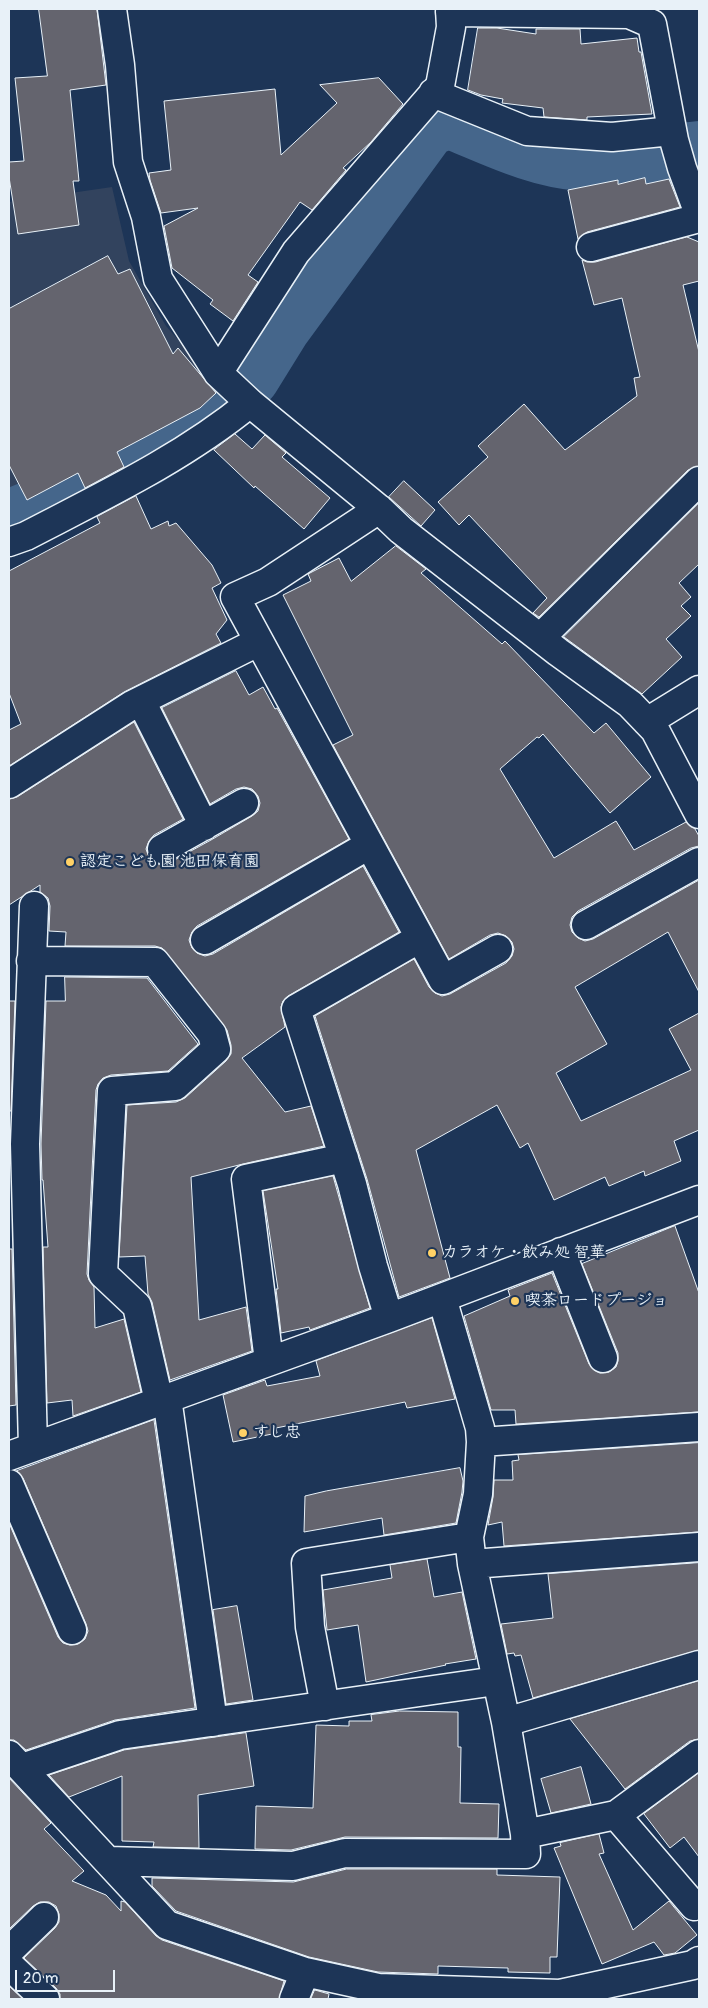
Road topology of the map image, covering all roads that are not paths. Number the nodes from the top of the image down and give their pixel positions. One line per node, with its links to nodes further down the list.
1 (112, 9): 8 (street)
2 (450, 10): 3 (street); 4 (street)
3 (433, 93): 4 (street); 8 (street)
4 (673, 135): 5 (street)
5 (699, 214)
6 (699, 218): 7 (street)
7 (591, 247)
8 (236, 390): 10 (street); 11 (street)
9 (699, 481): 12 (street)
10 (379, 509): 12 (street); 13 (street)
11 (9, 542)
12 (540, 638): 16 (street)
13 (258, 642): 15 (street); 21 (street)
14 (699, 690): 16 (street)
15 (141, 701): 17 (street); 20 (street)
16 (647, 722): 19 (street)
17 (9, 784)
18 (244, 803): 20 (street)
19 (699, 814)
20 (204, 826): 22 (street)
21 (369, 845): 26 (street); 27 (street)
22 (162, 848)
23 (699, 862): 25 (street)
24 (34, 906): 29 (street)
25 (586, 925)
26 (420, 938): 28 (street); 31 (street)
27 (205, 940)
28 (498, 949)
29 (31, 961): 30 (street); 38 (street)
30 (17, 1144): 41 (street)
31 (344, 1158): 35 (street); 37 (street)
32 (699, 1200): 33 (street)
33 (561, 1252): 34 (street); 36 (street)
34 (442, 1298): 35 (street); 40 (street)
35 (389, 1318): 37 (street)
36 (603, 1358)
37 (269, 1361): 38 (street)
38 (163, 1400): 41 (street); 50 (street)
39 (699, 1427): 40 (street)
40 (481, 1442): 43 (street)
41 (21, 1452)
42 (9, 1484): 46 (street)
43 (469, 1537): 45 (street); 49 (street)
44 (699, 1547): 45 (street)
45 (472, 1564): 48 (street)
46 (72, 1630)
47 (699, 1665): 51 (street)
48 (496, 1681): 49 (street); 51 (street)
49 (325, 1706): 50 (street)
50 (212, 1722): 53 (street)
51 (506, 1722): 55 (street)
52 (699, 1754): 54 (street)
53 (15, 1762): 56 (street)
54 (616, 1814): 55 (street); 57 (street)
55 (525, 1834): 56 (street)
56 (108, 1861): 62 (street)
57 (698, 1906)
58 (44, 1917): 59 (street)
59 (9, 1951)
60 (699, 1961): 63 (street)
61 (9, 1966): 64 (street)
62 (305, 1972): 63 (street); 65 (street)
63 (378, 1994)
64 (45, 1999)
65 (294, 1999)

